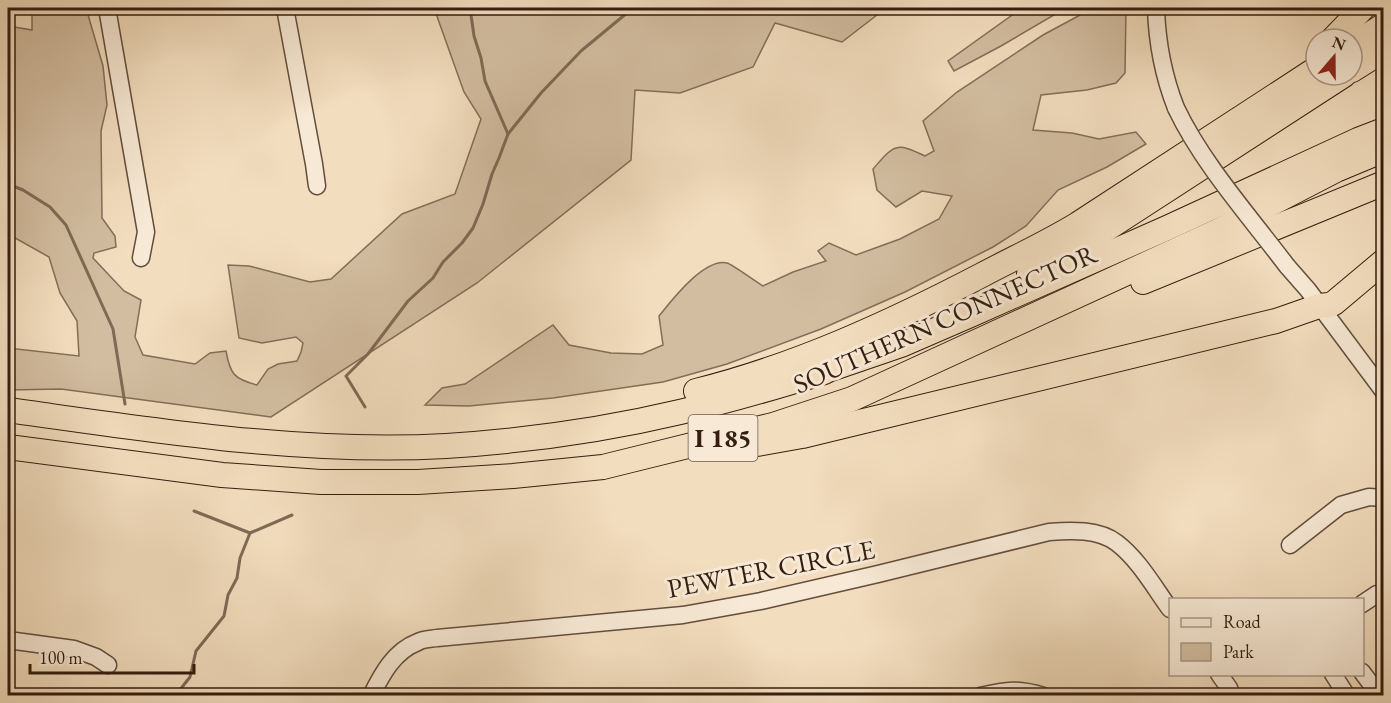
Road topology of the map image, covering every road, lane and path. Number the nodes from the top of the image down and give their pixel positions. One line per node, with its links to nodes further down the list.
1 (107, 8): 17 (street)
2 (285, 8): 16 (street)
3 (1156, 8): 20 (street, bridge)
4 (1364, 8): 6 (highway)
5 (1383, 25): 7 (highway)
6 (1345, 27)
7 (1364, 38)
8 (1383, 50): 9 (highway)
9 (1364, 62)
10 (1304, 63): 18 (highway)
11 (1304, 77): 18 (highway)
12 (1325, 87): 22 (highway)
13 (1383, 130): 22 (highway, SOUTHERN CONNECTOR / I 185)
14 (1383, 150): 21 (highway, SOUTHERN CONNECTOR / I 185)
15 (1383, 183): 21 (highway)
16 (316, 186)
17 (141, 258)
18 (1013, 259): 25 (highway)
19 (1383, 261): 20 (highway)
20 (1319, 306): 23 (street); 27 (highway)
21 (1012, 326): 27 (highway, SOUTHERN CONNECTOR / I 185)
22 (842, 365): 25 (highway, SOUTHERN CONNECTOR / I 185)
23 (1383, 392)
24 (8, 410): 25 (highway, SOUTHERN CONNECTOR / I 185)
25 (201, 436)
26 (8, 447): 27 (highway, SOUTHERN CONNECTOR / I 185)
27 (603, 467)
28 (1383, 498): 29 (street)
29 (1290, 545)
30 (1377, 594): 31 (street)
31 (1364, 603)
32 (1169, 608): 38 (street, PEWTER CIRCLE)
33 (8, 640): 34 (street)
34 (108, 665)
35 (1364, 675): 43 (street)
36 (1220, 676): 41 (street)
37 (1334, 676): 42 (street)
38 (371, 696)
39 (980, 696): 40 (street)
40 (1044, 696)
41 (1232, 696)
42 (1347, 696)
43 (1380, 696)

